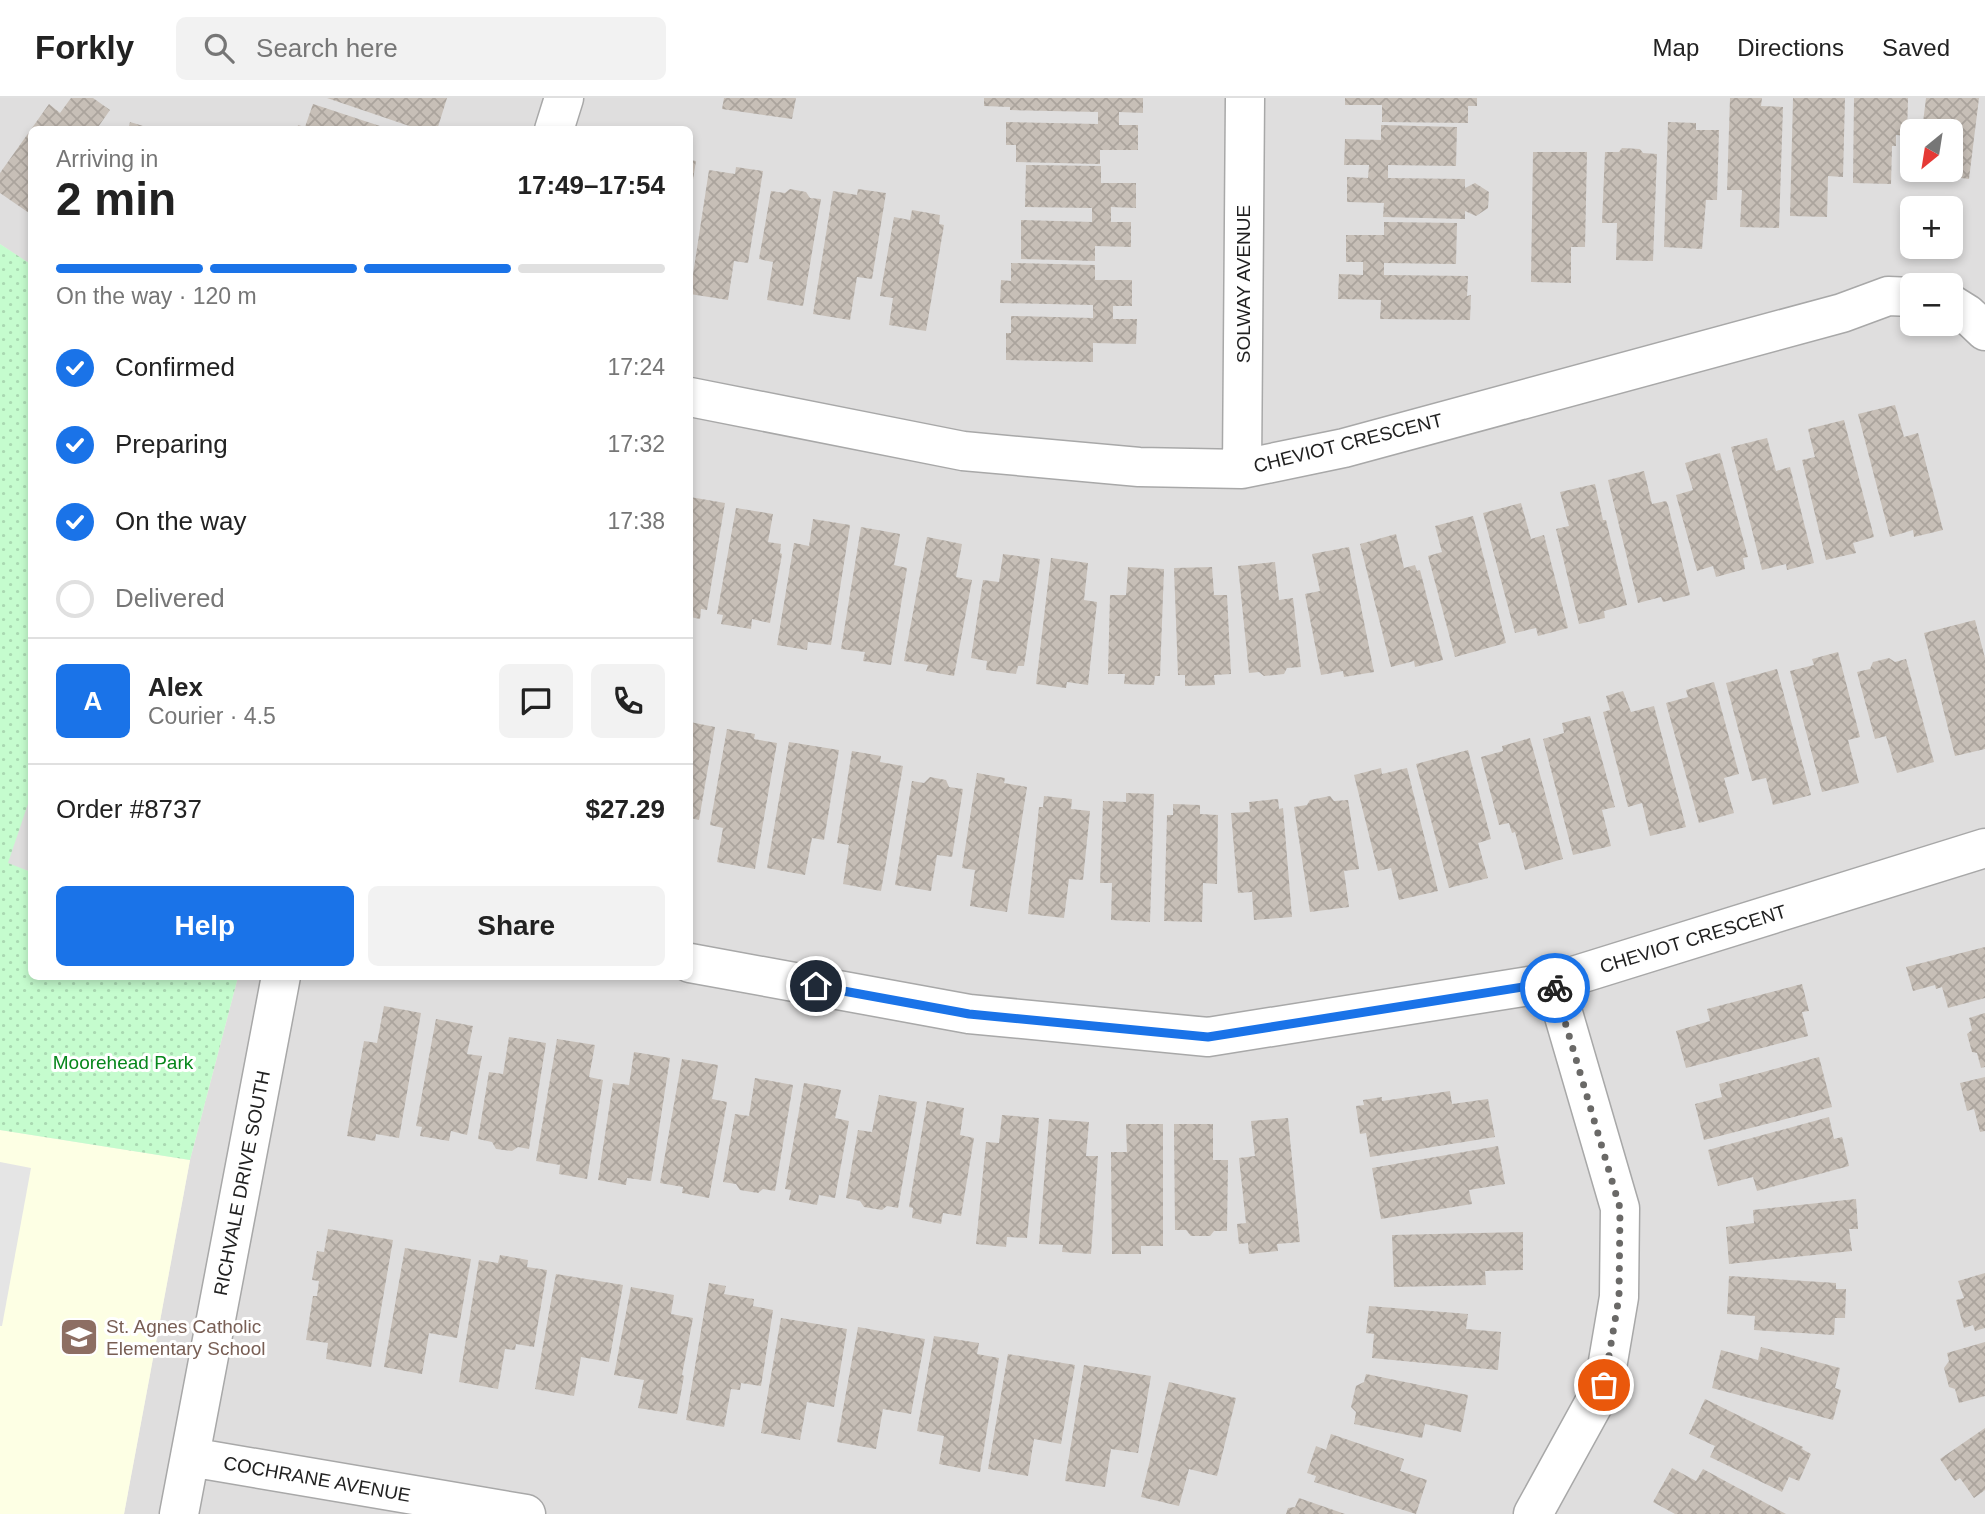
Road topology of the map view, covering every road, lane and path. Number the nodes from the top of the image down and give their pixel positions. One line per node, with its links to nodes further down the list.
1 (564, 98): 3 (street)
2 (1245, 98): 8 (street, SOLWAY AVENUE)
3 (555, 126)
4 (1900, 296): 8 (street, CHEVIOT CRESCENT)
5 (1963, 311): 6 (street)
6 (1985, 331)
7 (693, 398): 8 (street, CHEVIOT CRESCENT)
8 (1242, 469)
9 (1985, 848): 12 (street, CHEVIOT CRESCENT)
10 (693, 964): 12 (street, CHEVIOT CRESCENT)
11 (280, 980): 13 (street, RICHVALE DRIVE SOUTH)
12 (1554, 982): 16 (street)
13 (190, 1457): 14 (street, RICHVALE DRIVE SOUTH); 15 (street, COCHRANE AVENUE)
14 (179, 1514)
15 (526, 1514)
16 (1532, 1514)

